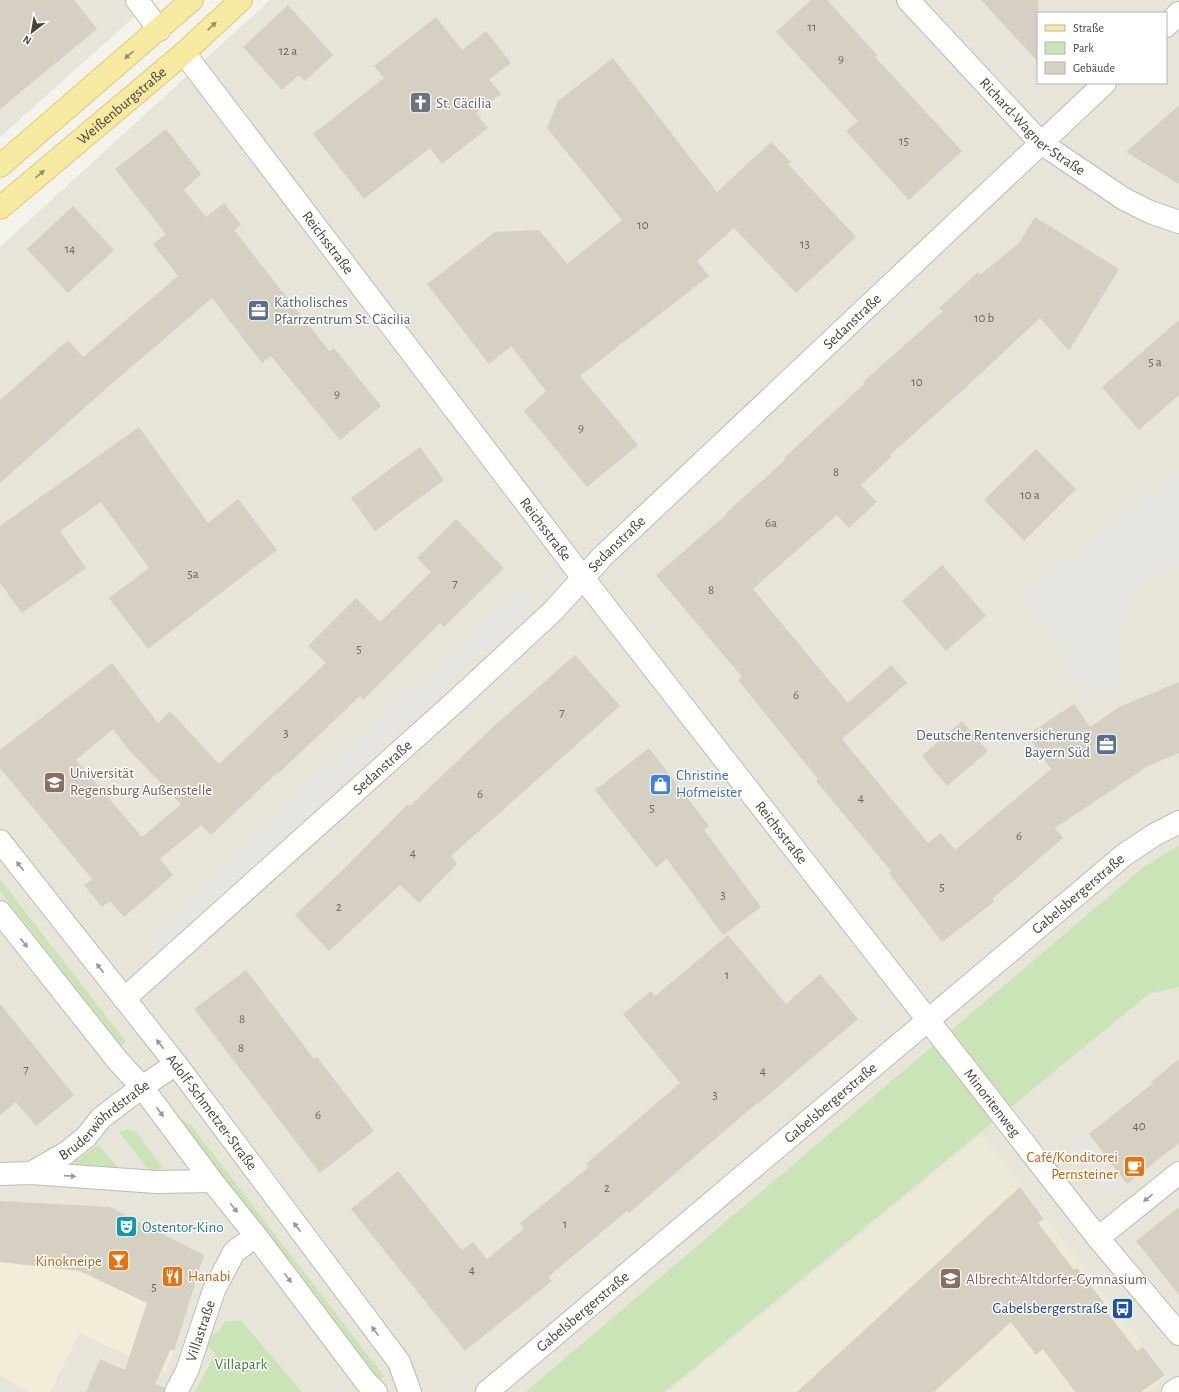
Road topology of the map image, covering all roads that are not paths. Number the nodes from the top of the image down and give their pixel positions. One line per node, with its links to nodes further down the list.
1 (137, 0): 7 (street)
2 (192, 0): 7 (main road)
3 (241, 0): 8 (main road, Weißenburgstraße, one-way to 3)
4 (908, 0): 10 (street, Richard-Wagner-Straße)
5 (1179, 13): 6 (street)
6 (1167, 25)
7 (159, 30): 11 (main road, one-way to 11)
8 (184, 53): 12 (main road, Weißenburgstraße, one-way to 8); 14 (street, Reichsstraße)
9 (1104, 84): 10 (street, Sedanstraße)
10 (1041, 143): 13 (street, Richard-Wagner-Straße); 14 (street, Sedanstraße)
11 (0, 166)
12 (0, 208)
13 (1179, 222)
14 (583, 578): 18 (street, Sedanstraße); 19 (street, Reichsstraße)
15 (1179, 822): 19 (street, Gabelsbergerstraße)
16 (0, 841): 18 (street, Adolf-Schmetzer-Straße, one-way to 16)
17 (0, 912): 21 (street, one-way to 21)
18 (124, 999): 20 (street, Adolf-Schmetzer-Straße, one-way to 18)
19 (928, 1020): 27 (street, Minoritenweg); 33 (street, Gabelsbergerstraße)
20 (176, 1064): 21 (street, Bruderwöhrdstraße); 32 (street, Adolf-Schmetzer-Straße, one-way to 20)
21 (142, 1087): 22 (street, Bruderwöhrdstraße); 25 (street, one-way to 25)
22 (31, 1173): 24 (street, Bruderwöhrdstraße); 25 (street, Bruderwöhrdstraße, one-way to 25)
23 (1179, 1173): 27 (street, one-way to 27)
24 (0, 1174)
25 (212, 1181): 26 (street, one-way to 26)
26 (256, 1236): 30 (street, Villastraße); 31 (street, one-way to 31)
27 (1098, 1238): 28 (street, Minoritenweg)
28 (1179, 1334)
29 (1179, 1388): 34 (street)
30 (176, 1392)
31 (376, 1392)
32 (410, 1392)
33 (487, 1392)
34 (1173, 1392)

